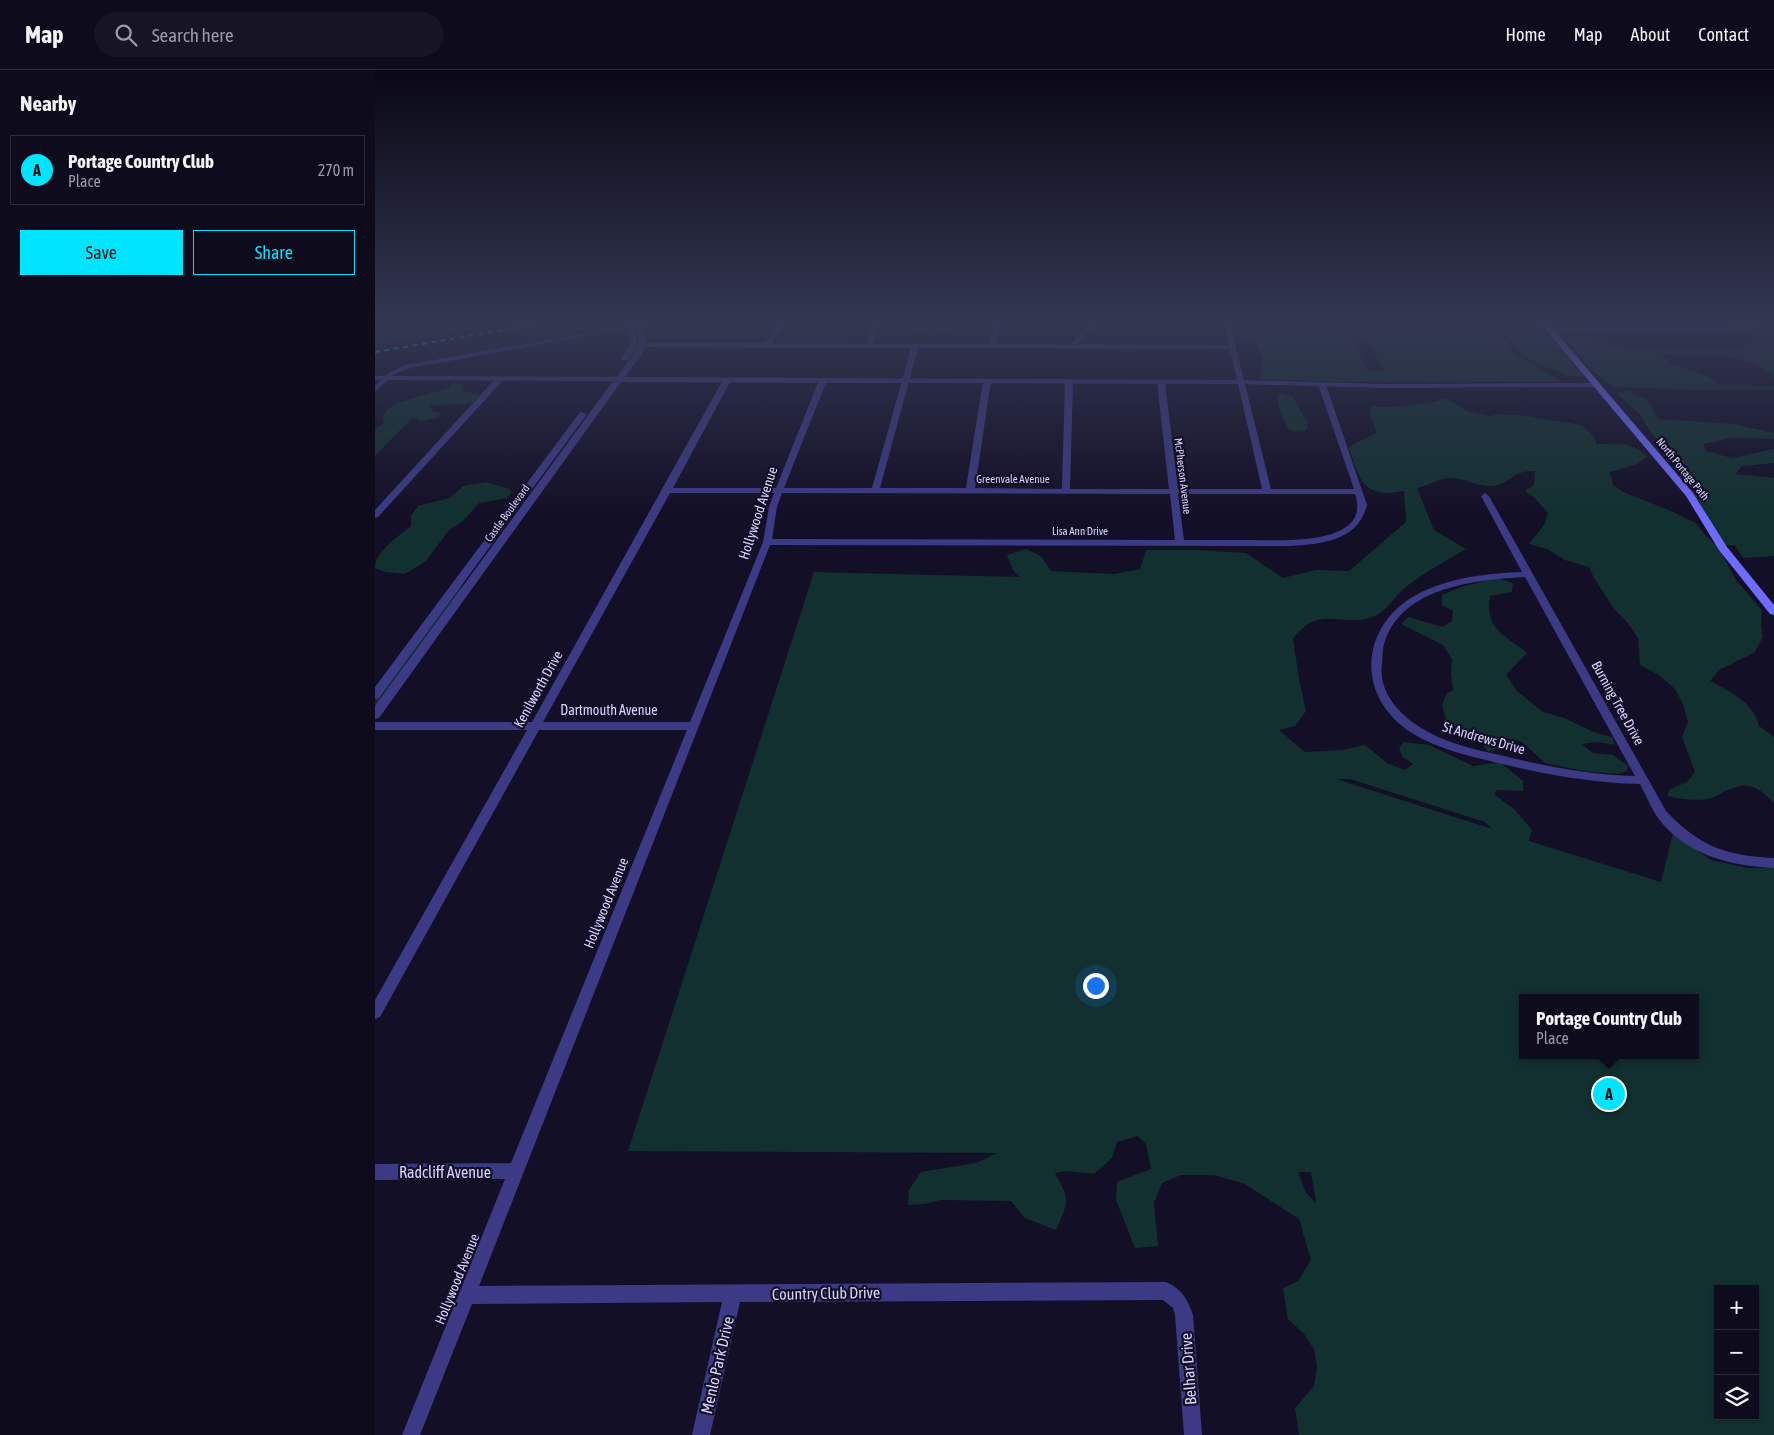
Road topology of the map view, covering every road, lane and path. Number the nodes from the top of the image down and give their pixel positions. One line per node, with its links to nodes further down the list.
1 (492, 388): 24 (street)
2 (607, 388): 12 (street, Castle Boulevard)
3 (723, 388): 13 (street, Kenilworth Drive)
4 (820, 388): 14 (street, Hollywood Avenue)
5 (903, 388): 15 (street)
6 (986, 388): 16 (street)
7 (1069, 388): 17 (street)
8 (1162, 388): 18 (street, McPherson Avenue)
9 (1241, 388): 19 (street)
10 (1323, 388): 20 (street, Lisa Ann Drive)
11 (1600, 388): 30 (main road, North Portage Path)
12 (579, 426): 21 (street, Castle Boulevard); 22 (street, Castle Boulevard)
13 (667, 490): 14 (street, Greenvale Avenue); 33 (street, Kenilworth Drive)
14 (779, 491): 15 (street, Greenvale Avenue); 25 (street, Hollywood Avenue)
15 (875, 491): 16 (street, Greenvale Avenue)
16 (971, 491): 17 (street, Greenvale Avenue)
17 (1066, 491): 18 (street, Greenvale Avenue)
18 (1174, 491): 19 (street, Greenvale Avenue); 26 (street, McPherson Avenue)
19 (1267, 491): 20 (street, Greenvale Avenue)
20 (1359, 492): 26 (street, Lisa Ann Drive)
21 (523, 494): 22 (street); 28 (street, Castle Boulevard)
22 (536, 494): 29 (street, Castle Boulevard)
23 (1485, 496): 27 (street, Burning Tree Drive)
24 (375, 515)
25 (767, 542): 26 (street, Lisa Ann Drive); 35 (street, Hollywood Avenue)
26 (1180, 543)
27 (1529, 574): 36 (street, Burning Tree Drive); 36 (street, St Andrews Drive)
28 (460, 580): 29 (street); 31 (street, Castle Boulevard)
29 (473, 580): 32 (street, Castle Boulevard)
30 (1774, 612)
31 (375, 695)
32 (375, 715)
33 (535, 725): 34 (street, Dartmouth Avenue); 35 (street, Dartmouth Avenue); 38 (street, Kenilworth Drive)
34 (375, 726)
35 (693, 726): 39 (street, Hollywood Avenue)
36 (1643, 780): 37 (street, Burning Tree Drive)
37 (1774, 863)
38 (375, 1013)
39 (515, 1171): 40 (street, Radcliff Avenue); 42 (street, Hollywood Avenue)
40 (375, 1172)
41 (733, 1294): 42 (street, Country Club Drive); 43 (street, Country Club Drive); 45 (street, Menlo Park Drive)
42 (467, 1295): 44 (street, Hollywood Avenue)
43 (1180, 1303): 46 (street, Belhar Drive)
44 (411, 1435)
45 (701, 1435)
46 (1193, 1435)

